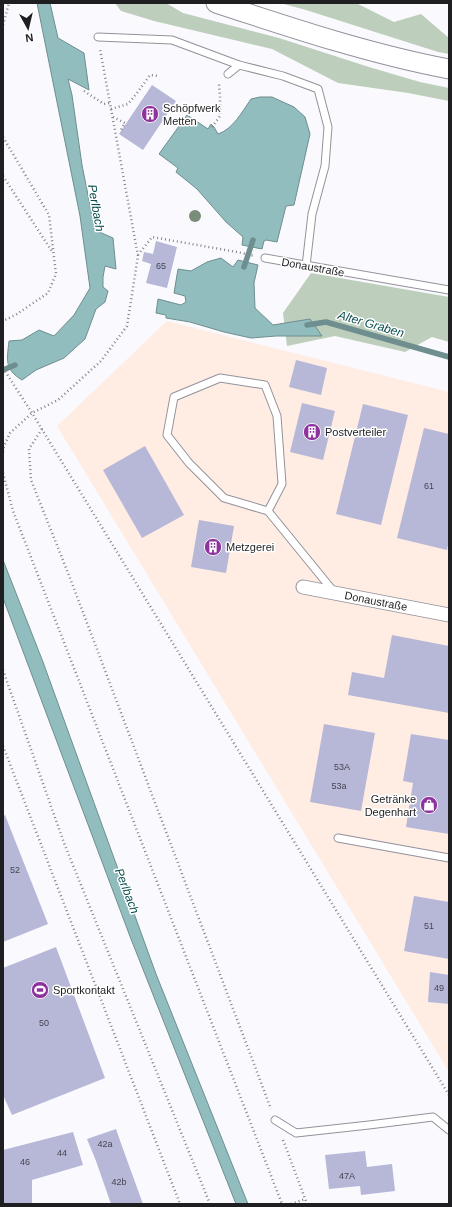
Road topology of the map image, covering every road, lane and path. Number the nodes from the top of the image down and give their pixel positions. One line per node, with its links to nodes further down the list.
1 (10, 3): 3 (path)
2 (216, 3): 6 (main road)
3 (3, 25)
4 (98, 37): 5 (lane); 11 (path)
5 (239, 65): 7 (lane); 21 (lane)
6 (449, 69)
7 (228, 74)
8 (158, 76): 12 (path)
9 (219, 83): 14 (path)
10 (84, 91): 11 (path)
11 (110, 103): 12 (path)
12 (111, 109): 13 (path)
13 (112, 117): 15 (path); 19 (path)
14 (212, 127)
15 (121, 130)
16 (3, 137): 18 (path)
17 (3, 176): 18 (path)
18 (54, 254): 23 (path)
19 (138, 256): 20 (path); 25 (path)
20 (265, 258): 21 (lane, Donaustraße)
21 (306, 266): 22 (lane, Donaustraße)
22 (449, 290)
23 (3, 321)
24 (3, 368): 25 (path)
25 (32, 413): 26 (path); 27 (path)
26 (42, 430): 37 (path); 38 (path)
27 (3, 452)
28 (3, 473): 43 (path)
29 (268, 510): 29 (lane); 31 (lane)
30 (303, 587): 31 (street, Donaustraße)
31 (335, 593): 32 (street, Donaustraße)
32 (449, 615)
33 (3, 670): 42 (path)
34 (3, 746): 41 (path)
35 (338, 838): 36 (lane)
36 (449, 858)
37 (449, 1095)
38 (275, 1120): 39 (lane); 40 (path)
39 (449, 1130)
40 (305, 1198): 44 (path); 45 (path)
41 (180, 1204)
42 (210, 1204)
43 (282, 1204)
44 (291, 1204)
45 (307, 1204)

